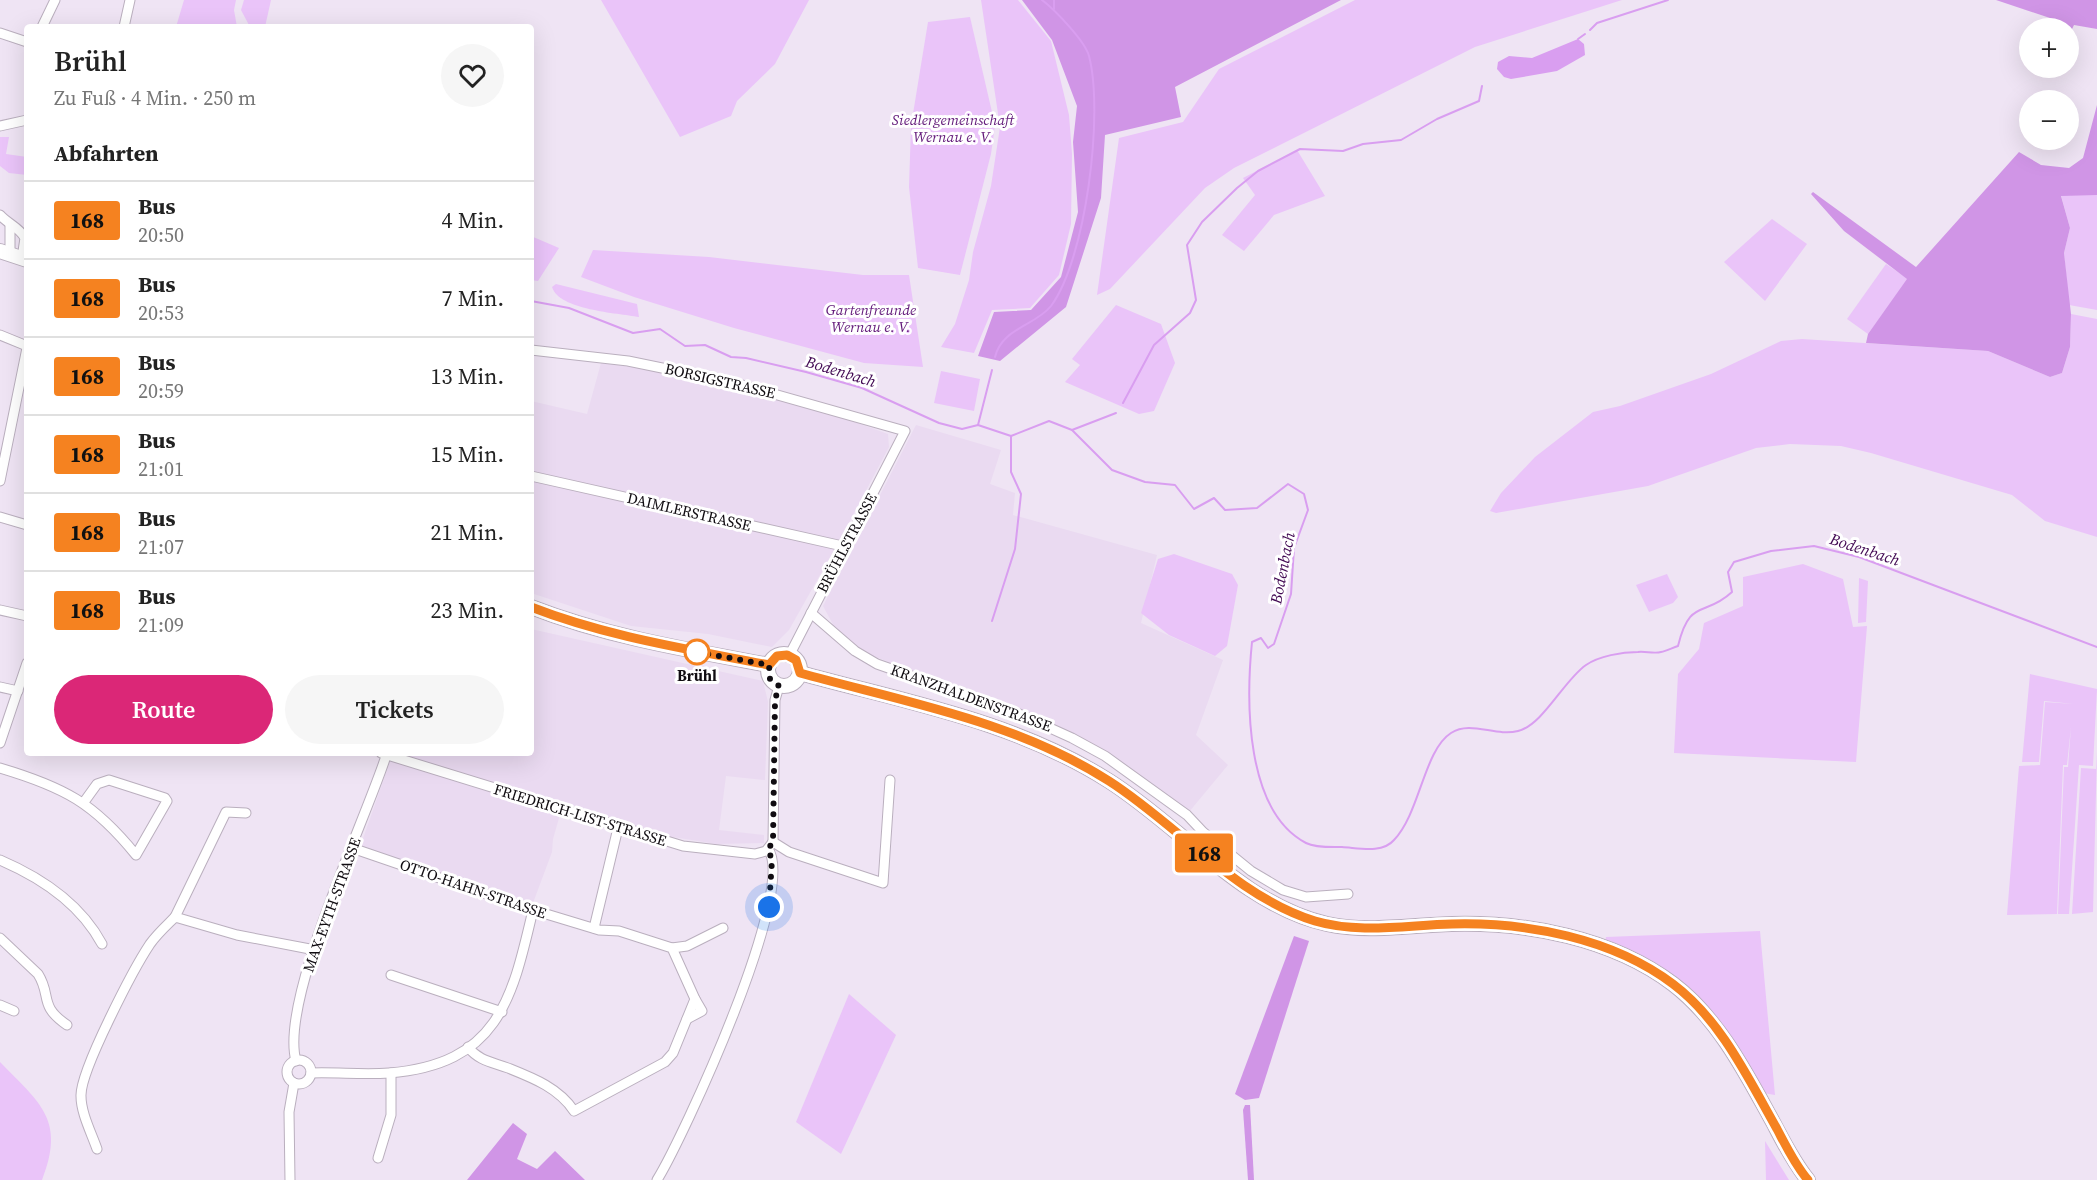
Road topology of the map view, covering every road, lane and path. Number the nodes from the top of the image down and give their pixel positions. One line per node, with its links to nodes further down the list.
1 (55, 0): 3 (street)
2 (130, 0): 4 (street)
3 (43, 24)
4 (125, 24)
5 (0, 33): 6 (street)
6 (24, 41)
7 (24, 121): 8 (street)
8 (0, 126)
9 (0, 215): 10 (street)
10 (10, 225): 11 (street); 12 (street)
11 (24, 237)
12 (15, 256)
13 (0, 335): 14 (street)
14 (24, 346)
15 (534, 350): 17 (street, BORSIGSTRASSE)
16 (24, 362): 19 (street)
17 (905, 431): 22 (street, BRÜHLSTRASSE)
18 (534, 477): 22 (street, DAIMLERSTRASSE)
19 (0, 481)
20 (0, 517): 21 (street)
21 (24, 524)
22 (847, 547): 25 (street, BRÜHLSTRASSE)
23 (534, 608): 28 (main road)
24 (0, 610): 26 (street)
25 (811, 613): 27 (street, BRÜHLSTRASSE); 45 (street, KRANZHALDENSTRASSE)
26 (24, 615)
27 (789, 656): 28 (main road); 30 (main road)
28 (769, 665): 31 (main road)
29 (24, 672): 33 (street)
30 (800, 673): 31 (main road); 68 (main road)
31 (779, 686): 42 (street)
32 (0, 687): 33 (street)
33 (18, 691): 34 (street)
34 (0, 743)
35 (384, 756): 43 (street, MAX-EYTH-STRASSE)
36 (391, 756): 41 (street, FRIEDRICH-LIST-STRASSE)
37 (0, 768): 39 (street)
38 (890, 780): 42 (street)
39 (84, 802): 39 (street)
40 (246, 813): 47 (street)
41 (618, 828): 42 (street, FRIEDRICH-LIST-STRASSE); 48 (street)
42 (770, 846): 67 (street)
43 (352, 848): 46 (street, OTTO-HAHN-STRASSE); 53 (street, MAX-EYTH-STRASSE)
44 (0, 860): 51 (street)
45 (1348, 894)
46 (533, 910): 48 (street, OTTO-HAHN-STRASSE); 57 (street)
47 (175, 917): 53 (street); 64 (street)
48 (594, 928): 52 (street, OTTO-HAHN-STRASSE)
49 (723, 928): 52 (street)
50 (0, 938): 58 (street)
51 (102, 944)
52 (672, 948): 59 (street)
53 (315, 950): 60 (street, MAX-EYTH-STRASSE)
54 (391, 975): 57 (street)
55 (0, 1005): 56 (street)
56 (14, 1011)
57 (502, 1012): 59 (street)
58 (67, 1025)
59 (468, 1047): 61 (street)
60 (296, 1061): 62 (street); 63 (street)
61 (390, 1073): 62 (street); 65 (street)
62 (311, 1074): 63 (street)
63 (294, 1083): 66 (street)
64 (96, 1149)
65 (378, 1158)
66 (290, 1180)
67 (657, 1180)
68 (1808, 1180)

